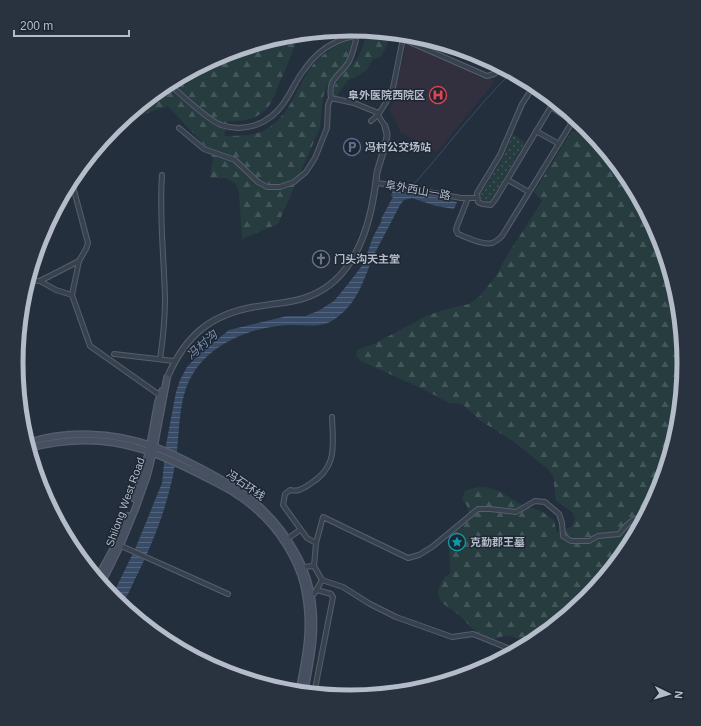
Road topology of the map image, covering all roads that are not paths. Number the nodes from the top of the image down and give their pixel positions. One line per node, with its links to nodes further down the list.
1 (353, 36): 6 (street)
2 (353, 36): 8 (street)
3 (405, 40): 10 (street)
4 (406, 41): 5 (street)
5 (499, 71)
6 (174, 88)
7 (531, 91): 24 (street)
8 (331, 98): 10 (street); 15 (street)
9 (551, 107): 11 (street); 16 (street)
10 (378, 115): 13 (street); 14 (street)
11 (566, 117)
12 (569, 120): 17 (street)
13 (371, 121)
14 (384, 126): 20 (street, Shilong West Road)
15 (179, 128)
16 (536, 131): 17 (street); 19 (street)
17 (559, 144): 22 (street)
18 (162, 175): 30 (street)
19 (508, 180): 22 (street); 24 (street)
20 (376, 183): 23 (street, 阜外西山一路); 31 (street, Shilong West Road)
21 (74, 188): 25 (street)
22 (529, 192): 23 (street)
23 (468, 198): 24 (street, 阜外西山一路)
24 (476, 198)
25 (79, 261): 27 (street); 28 (street)
26 (33, 280): 27 (street)
27 (40, 281): 28 (street)
28 (72, 294): 33 (street)
29 (114, 354): 30 (street)
30 (160, 359): 31 (street)
31 (174, 361): 32 (street, Shilong West Road)
32 (167, 378): 33 (main road, Shilong West Road); 37 (main road, Shilong West Road)
33 (160, 396): 37 (main road, Shilong West Road)
34 (332, 417): 40 (street)
35 (33, 442): 37 (main road, 冯石环线)
36 (34, 447): 37 (main road, 冯石环线)
37 (152, 449): 38 (main road, 冯石环线); 38 (main road, 冯石环线); 43 (main road, Shilong West Road)
38 (179, 460): 41 (main road, 冯石环线); 51 (main road, 冯石环线)
39 (639, 518): 42 (street)
40 (300, 530): 41 (street); 42 (street)
41 (287, 539): 45 (main road, 冯石环线)
42 (316, 543): 44 (street)
43 (118, 545): 46 (main road, Shilong West Road); 47 (main road, Shilong West Road); 50 (street)
44 (314, 566): 45 (street); 48 (street)
45 (302, 567): 51 (main road, 冯石环线)
46 (100, 574)
47 (103, 578)
48 (322, 580): 49 (street); 52 (street)
49 (317, 590): 51 (street); 55 (street)
50 (228, 594)
51 (308, 596): 53 (main road, 冯石环线); 54 (main road, 冯石环线)
52 (510, 649)
53 (300, 687)
54 (305, 687)
55 (315, 689)

